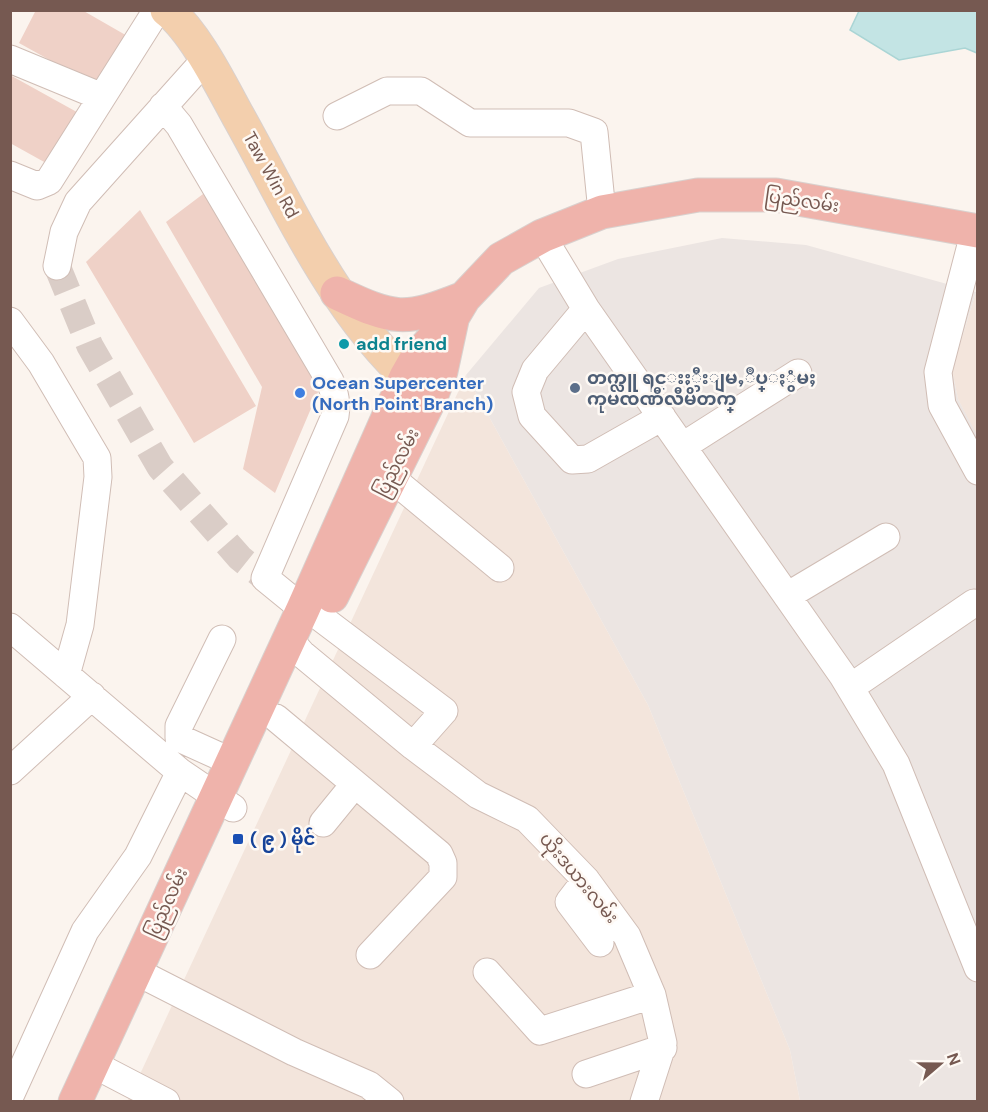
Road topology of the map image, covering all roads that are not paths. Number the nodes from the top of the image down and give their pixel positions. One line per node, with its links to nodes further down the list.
1 (157, 10): 5 (street)
2 (167, 10): 4 (main road, Taw Win Rd)
3 (10, 59): 5 (street)
4 (206, 59): 6 (street); 13 (main road, Taw Win Rd)
5 (102, 97): 8 (street)
6 (163, 106): 12 (street); 27 (street)
7 (337, 116): 9 (street)
8 (10, 175)
9 (602, 212): 10 (highway, ပြည်လမ်း); 11 (highway, ပြည်လမ်း)
10 (976, 230): 21 (street)
11 (542, 236): 14 (highway, ပြည်လမ်း); 15 (street)
12 (57, 266)
13 (337, 292): 14 (highway); 18 (main road, Taw Win Rd)
14 (462, 302): 18 (highway, ပြည်လမ်း)
15 (586, 309): 19 (street); 19 (street)
16 (10, 321): 31 (street)
17 (798, 373): 20 (street)
18 (418, 387): 22 (highway, ပြည်လမ်း); 27 (highway, ပြည်လမ်း)
19 (662, 417): 20 (street)
20 (683, 446): 25 (street)
21 (978, 471)
22 (390, 477): 24 (street); 27 (highway, ပြည်လမ်း)
23 (886, 537): 25 (street)
24 (500, 568)
25 (787, 596): 32 (street)
26 (974, 603): 32 (street)
27 (312, 613): 30 (highway, ပြည်လမ်း); 35 (street)
28 (12, 630): 31 (street)
29 (222, 639): 36 (street)
30 (295, 646): 34 (highway, ပြည်လမ်း); 35 (street, ယိုးဒယားလမ်း); 36 (highway, ပြည်လမ်း)
31 (66, 675): 33 (street)
32 (850, 687): 45 (street)
33 (92, 696): 37 (street); 38 (street)
34 (276, 718): 39 (street); 40 (highway, ပြည်လမ်း)
35 (413, 746): 42 (street, ယိုးဒယားလမ်း)
36 (232, 762): 40 (highway, ပြည်လမ်း)
37 (10, 771)
38 (180, 772): 40 (street); 52 (street)
39 (354, 785): 41 (street); 44 (street)
40 (224, 802): 47 (highway, ပြည်လမ်း)
41 (323, 823)
42 (586, 880): 43 (street); 48 (street, ယိုးဒယားလမ်း)
43 (600, 943)
44 (370, 955)
45 (978, 968)
46 (487, 972): 48 (street)
47 (146, 977): 51 (highway, ပြည်လမ်း); 55 (street)
48 (652, 994): 49 (street, ယိုးဒယားလမ်း)
49 (663, 1048): 50 (street); 56 (street)
50 (586, 1074)
51 (102, 1080): 53 (highway, ပြည်လမ်း); 54 (street)
52 (10, 1096)
53 (75, 1101)
54 (166, 1101)
55 (390, 1101)
56 (644, 1101)

